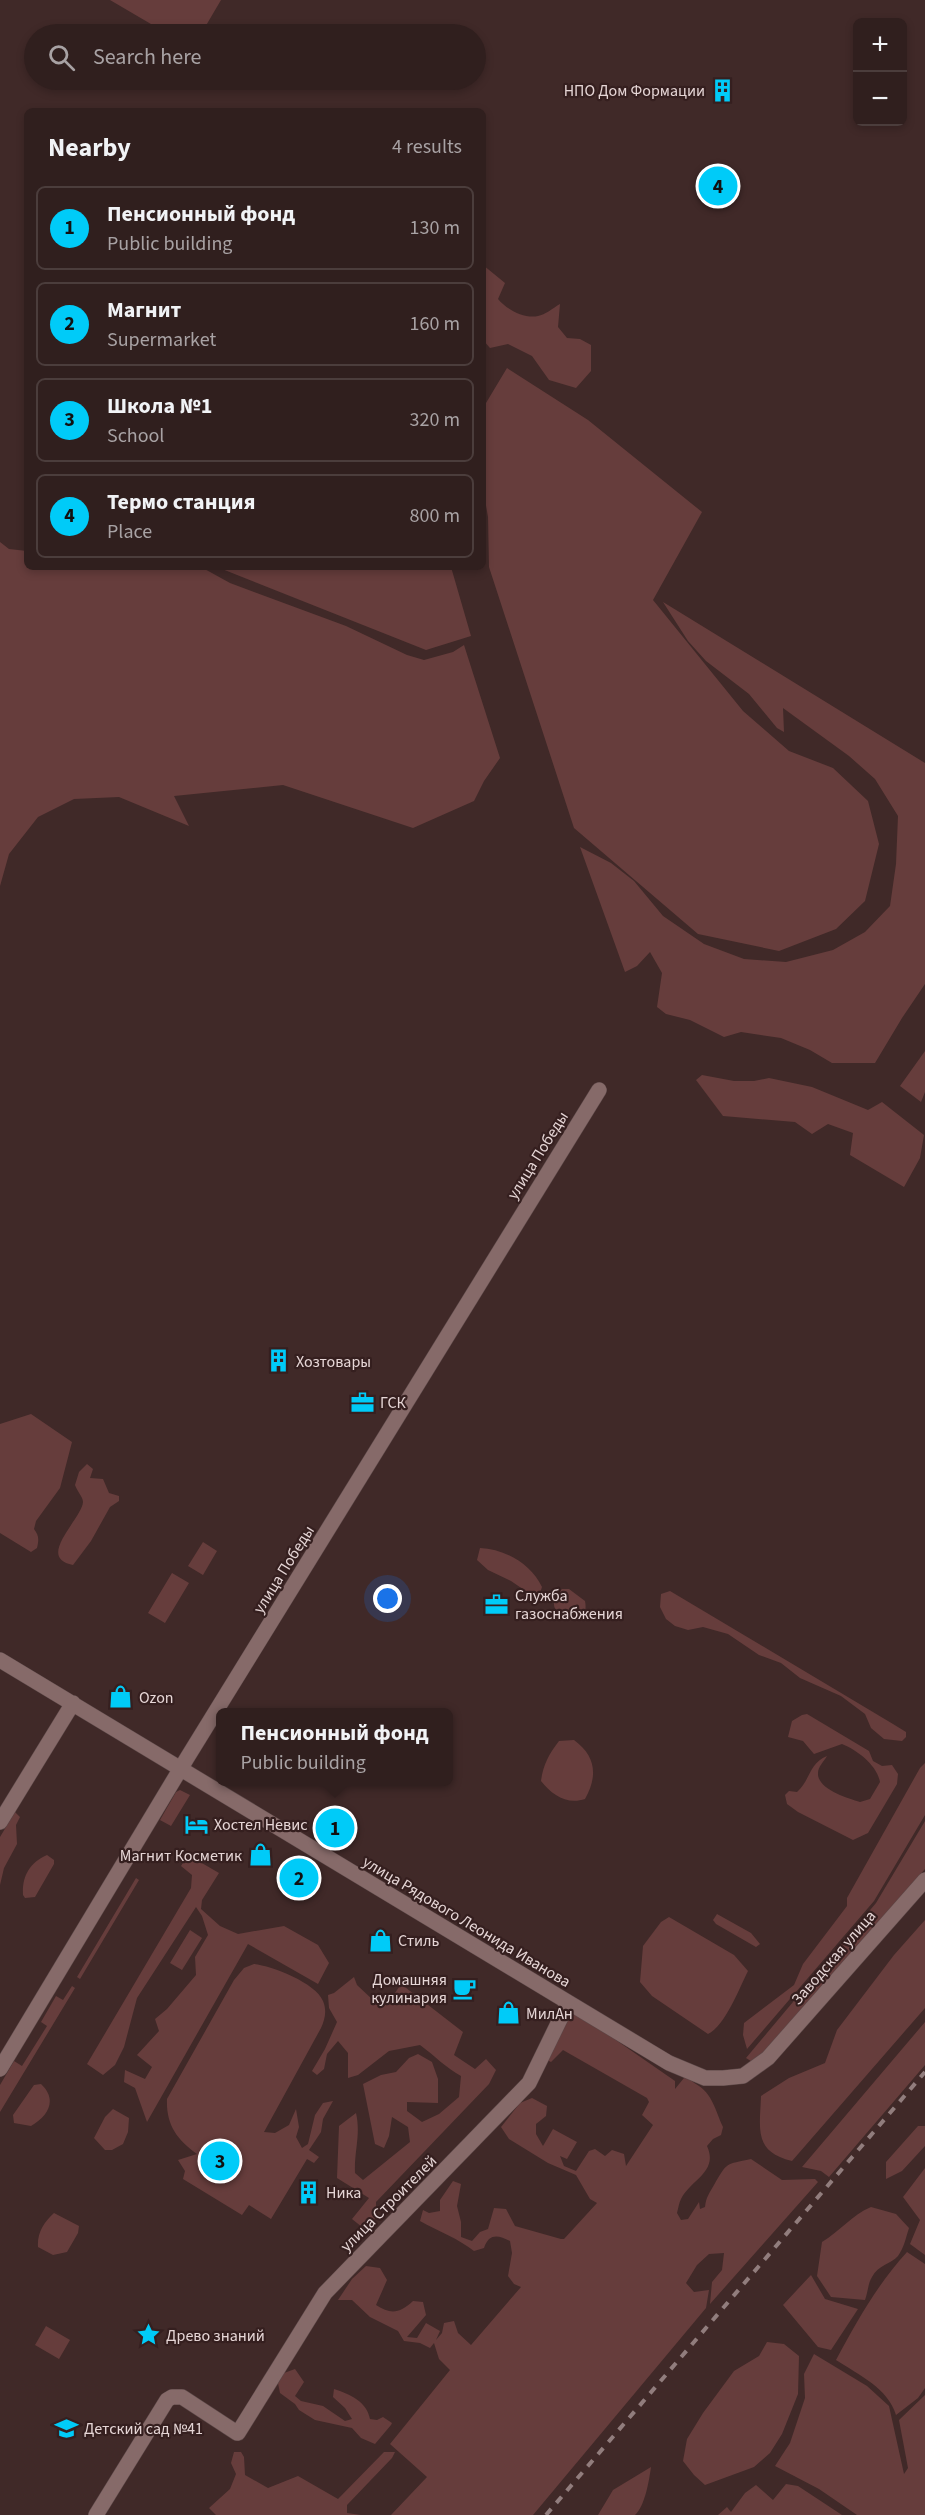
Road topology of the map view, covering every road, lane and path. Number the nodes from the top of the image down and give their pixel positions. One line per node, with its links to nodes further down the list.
1 (598, 1090): 4 (street, улица Победы)
2 (0, 1660): 3 (street, улица Рядового Леонида Иванова)
3 (73, 1704): 6 (street, улица Рядового Леонида Иванова); 7 (street)
4 (218, 1708)
5 (216, 1712): 6 (street, улица Победы)
6 (181, 1769): 9 (street, улица Рядового Леонида Иванова); 11 (street, улица Победы)
7 (0, 1822)
8 (925, 1880): 10 (street, Заводская улица)
9 (568, 2003): 10 (street, улица Рядового Леонида Иванова); 12 (street, улица Строителей)
10 (768, 2058)
11 (0, 2068)
12 (96, 2515)

